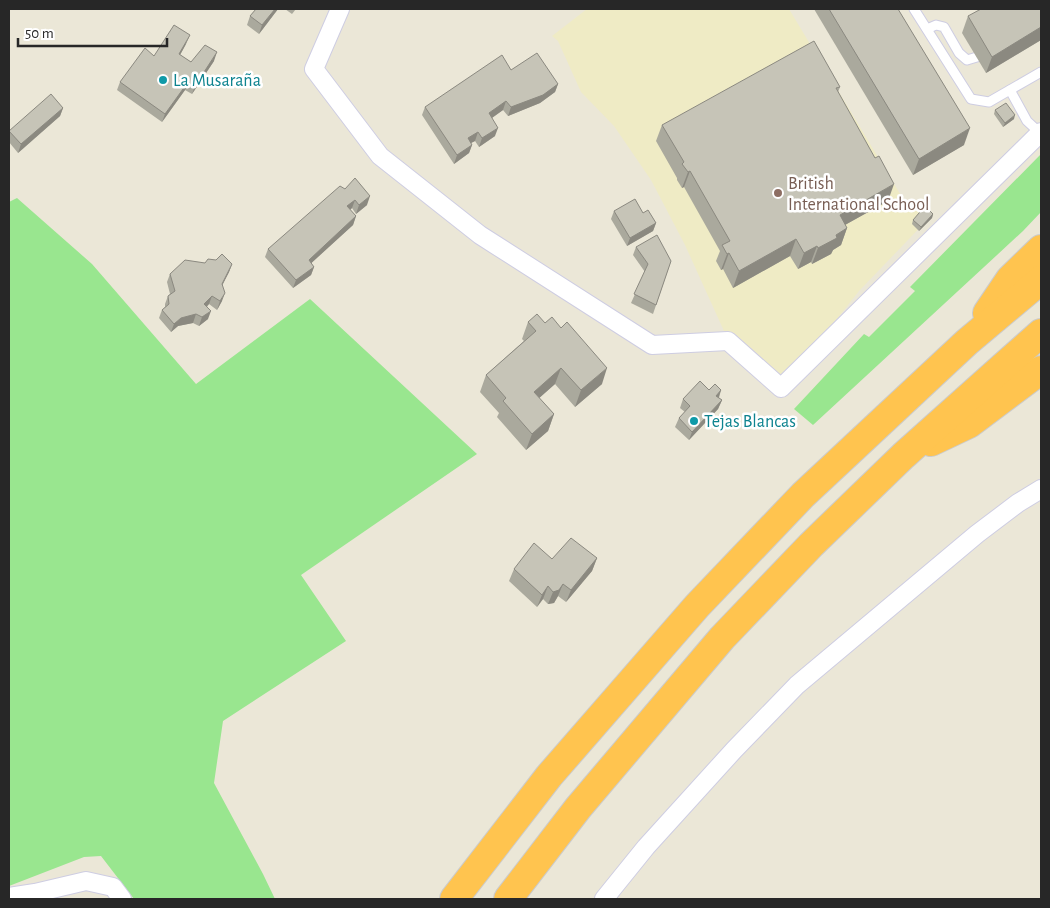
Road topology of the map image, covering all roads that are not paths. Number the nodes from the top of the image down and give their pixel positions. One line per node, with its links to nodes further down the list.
1 (340, 9): 7 (street)
2 (914, 9): 3 (lane)
3 (927, 29): 4 (lane); 6 (lane)
4 (977, 57)
5 (1041, 72): 6 (lane)
6 (1010, 90): 7 (lane)
7 (1041, 132)
8 (1041, 249): 11 (highway)
9 (1041, 280): 11 (highway)
10 (1041, 333): 13 (highway)
11 (967, 342): 17 (highway)
12 (1041, 370): 13 (highway)
13 (902, 456): 18 (highway)
14 (1041, 489): 19 (street)
15 (9, 898): 16 (street)
16 (122, 899)
17 (454, 899)
18 (508, 899)
19 (604, 899)

